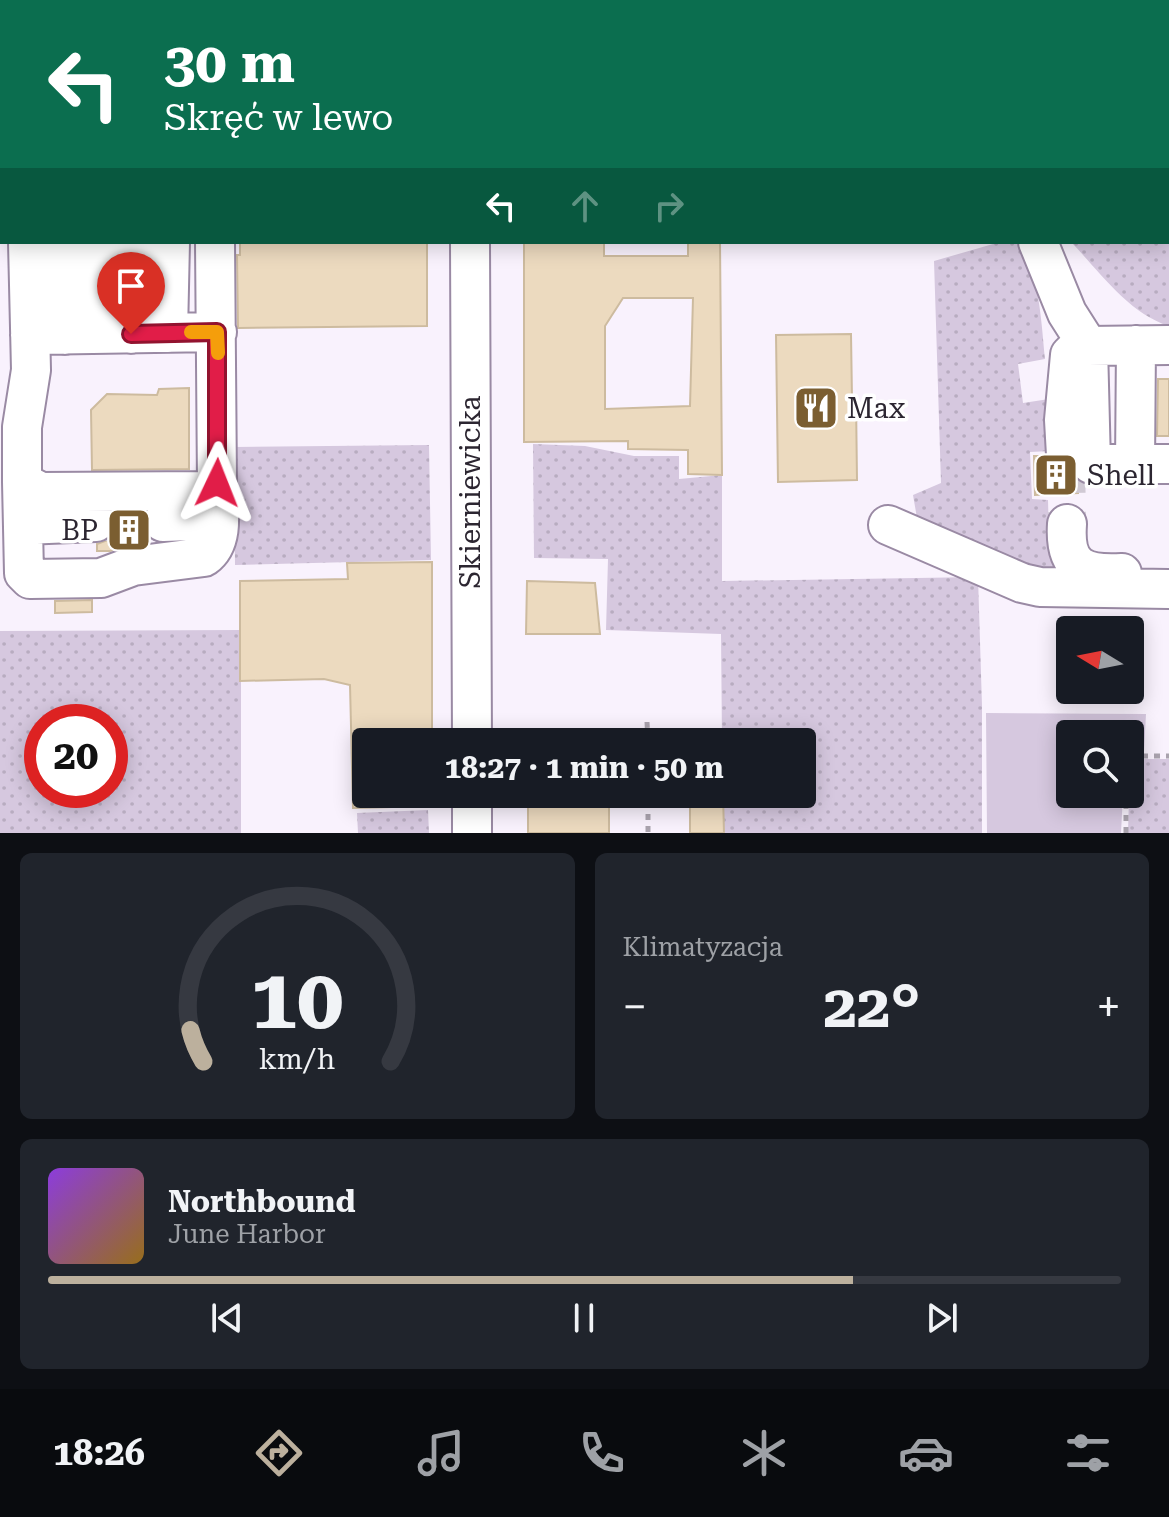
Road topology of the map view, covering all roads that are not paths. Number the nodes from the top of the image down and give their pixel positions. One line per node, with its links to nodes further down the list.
1 (29, 244): 11 (street)
2 (65, 244): 11 (street)
3 (98, 244): 11 (street)
4 (131, 244): 11 (street)
5 (170, 244): 10 (street)
6 (215, 244): 9 (street)
7 (470, 244): 25 (street, Skierniewicka)
8 (1039, 244): 12 (street)
9 (217, 332): 10 (street); 16 (street)
10 (168, 333): 11 (street)
11 (81, 334): 15 (street)
12 (1126, 345): 13 (street); 14 (street)
13 (1066, 455)
14 (1139, 464)
15 (22, 482): 16 (street); 21 (street)
16 (217, 483): 17 (street)
17 (218, 520): 19 (street); 21 (street)
18 (96, 522): 21 (street)
19 (163, 522)
20 (1067, 524): 23 (street)
21 (24, 525)
22 (888, 525): 24 (street)
23 (1169, 571)
24 (1169, 589)
25 (472, 728)
26 (472, 808): 27 (street)
27 (472, 833)

